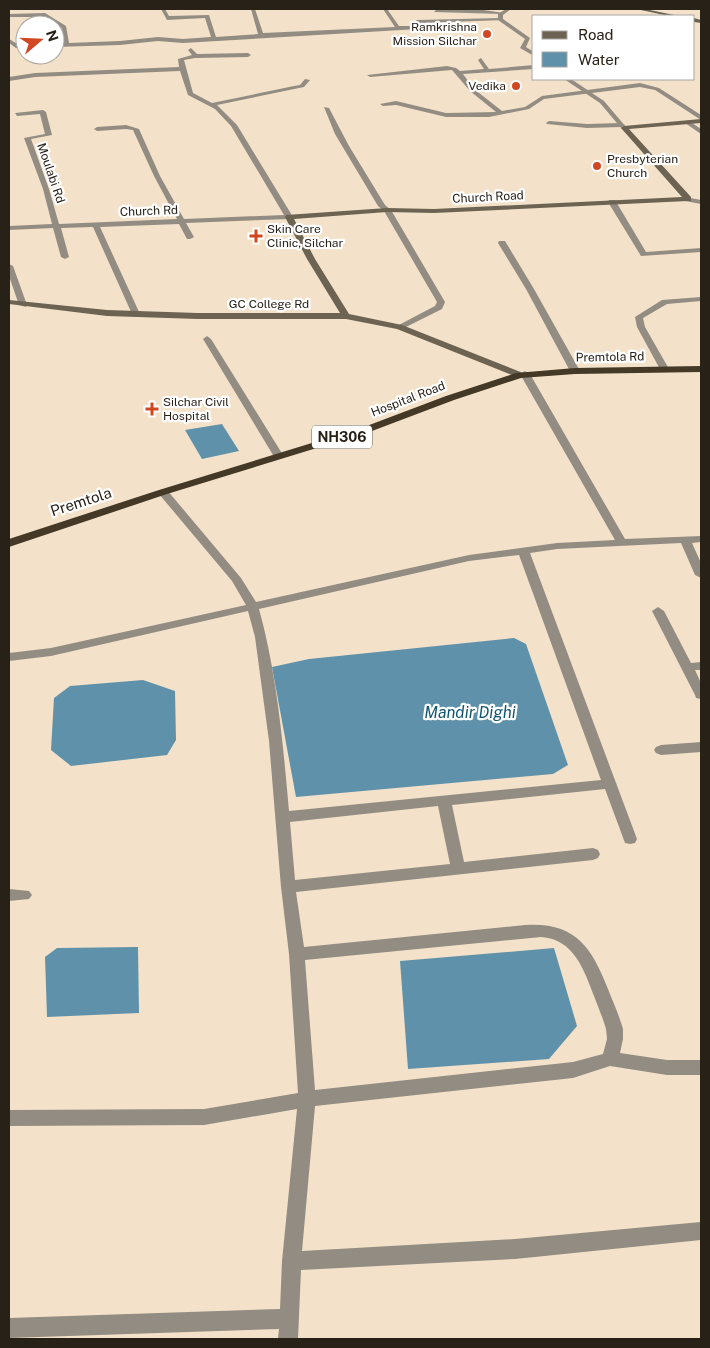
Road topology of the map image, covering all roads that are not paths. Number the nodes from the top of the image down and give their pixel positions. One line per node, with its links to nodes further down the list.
1 (163, 9): 12 (street)
2 (253, 9): 11 (street)
3 (385, 9): 10 (street)
4 (638, 9): 7 (main road)
5 (504, 10): 6 (street); 9 (street)
6 (436, 11)
7 (671, 15)
8 (9, 16): 14 (street)
9 (501, 20): 10 (street); 15 (street)
10 (398, 28): 11 (street)
11 (261, 35): 12 (street)
12 (214, 38): 13 (street)
13 (183, 41): 14 (street); 17 (street)
14 (67, 45)
15 (532, 53)
16 (248, 55): 17 (street)
17 (195, 56): 20 (street)
18 (481, 60): 21 (street)
19 (532, 67): 21 (street)
20 (182, 69): 24 (street); 29 (street)
21 (487, 70): 22 (street)
22 (459, 73): 23 (street); 31 (street)
23 (370, 75)
24 (9, 79)
25 (307, 80): 29 (street)
26 (569, 80): 27 (street)
27 (586, 91): 31 (street); 33 (street); 36 (street)
28 (382, 104): 31 (street)
29 (210, 105): 43 (street)
30 (326, 108): 42 (street)
31 (501, 113)
32 (17, 114): 46 (street, Moulabi Rd)
33 (701, 119): 34 (main road)
34 (687, 122): 36 (main road); 38 (street)
35 (550, 123): 36 (street)
36 (623, 126): 39 (main road)
37 (96, 129): 44 (street)
38 (701, 132)
39 (688, 198): 40 (main road, Church Road); 41 (street)
40 (612, 202): 42 (main road, Church Road); 50 (street)
41 (701, 202)
42 (387, 210): 43 (main road, Church Road); 58 (street)
43 (289, 217): 44 (street, Church Rd); 57 (main road)
44 (182, 221): 45 (street, Church Rd); 48 (street)
45 (95, 224): 46 (street, Church Rd); 56 (street)
46 (57, 226): 47 (street, Church Rd); 51 (street)
47 (9, 228)
48 (190, 237)
49 (502, 243): 62 (street)
50 (701, 250)
51 (65, 257)
52 (9, 266): 55 (street)
53 (701, 299): 60 (street)
54 (9, 302): 55 (main road, GC College Rd)
55 (23, 305): 56 (main road, GC College Rd)
56 (136, 314): 57 (main road, GC College Rd)
57 (346, 316): 58 (main road, GC College Rd)
58 (398, 327): 63 (main road, GC College Rd)
59 (208, 339): 64 (street)
60 (664, 369): 61 (highway, Premtola Rd / NH306); 62 (highway, Premtola Rd / NH306)
61 (701, 369)
62 (575, 371): 63 (highway, Premtola Rd / NH306)
63 (523, 374): 64 (highway, Hospital Road / NH306); 68 (street)
64 (278, 456): 65 (highway, Hospital Road / NH306)
65 (163, 492): 69 (highway, Premtola / NH306); 72 (street)
66 (701, 539): 67 (street)
67 (686, 540): 68 (street); 71 (street)
68 (622, 543): 70 (street)
69 (9, 544)
70 (523, 550): 72 (street); 80 (street)
71 (701, 575)
72 (253, 607): 74 (street); 82 (street)
73 (658, 611): 76 (street)
74 (9, 657)
75 (701, 666): 76 (street)
76 (687, 667): 77 (street)
77 (701, 695)
78 (701, 747): 79 (street)
79 (661, 750)
80 (609, 784): 81 (street); 83 (street)
81 (444, 801): 82 (street); 85 (street)
82 (283, 817): 86 (street)
83 (630, 839)
84 (593, 854): 85 (street)
85 (458, 869): 86 (street)
86 (288, 887): 87 (street)
87 (297, 954): 88 (street); 90 (street)
88 (610, 1059): 89 (street); 90 (street)
89 (701, 1068)
90 (306, 1099): 91 (street); 93 (street)
91 (9, 1118)
92 (701, 1231): 93 (street)
93 (292, 1261): 94 (street)
94 (289, 1319): 95 (street); 96 (street)
95 (9, 1328)
96 (288, 1339)

